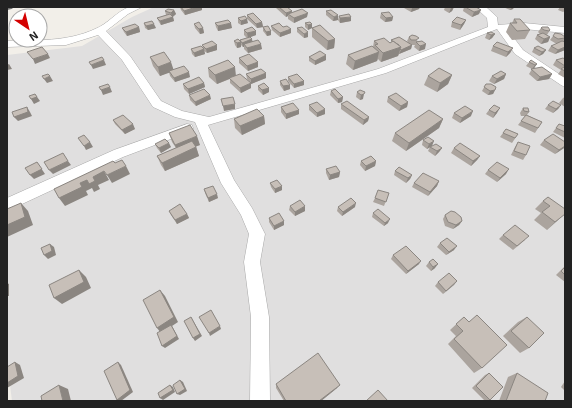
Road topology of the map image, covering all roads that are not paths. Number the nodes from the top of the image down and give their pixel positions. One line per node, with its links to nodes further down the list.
1 (137, 7): 5 (street)
2 (480, 7): 3 (street)
3 (497, 28): 4 (street); 7 (street); 8 (street)
4 (565, 30)
5 (100, 31): 6 (street); 8 (street)
6 (7, 44)
7 (565, 83)
8 (205, 122): 9 (street); 10 (street)
9 (7, 205)
10 (260, 401)

